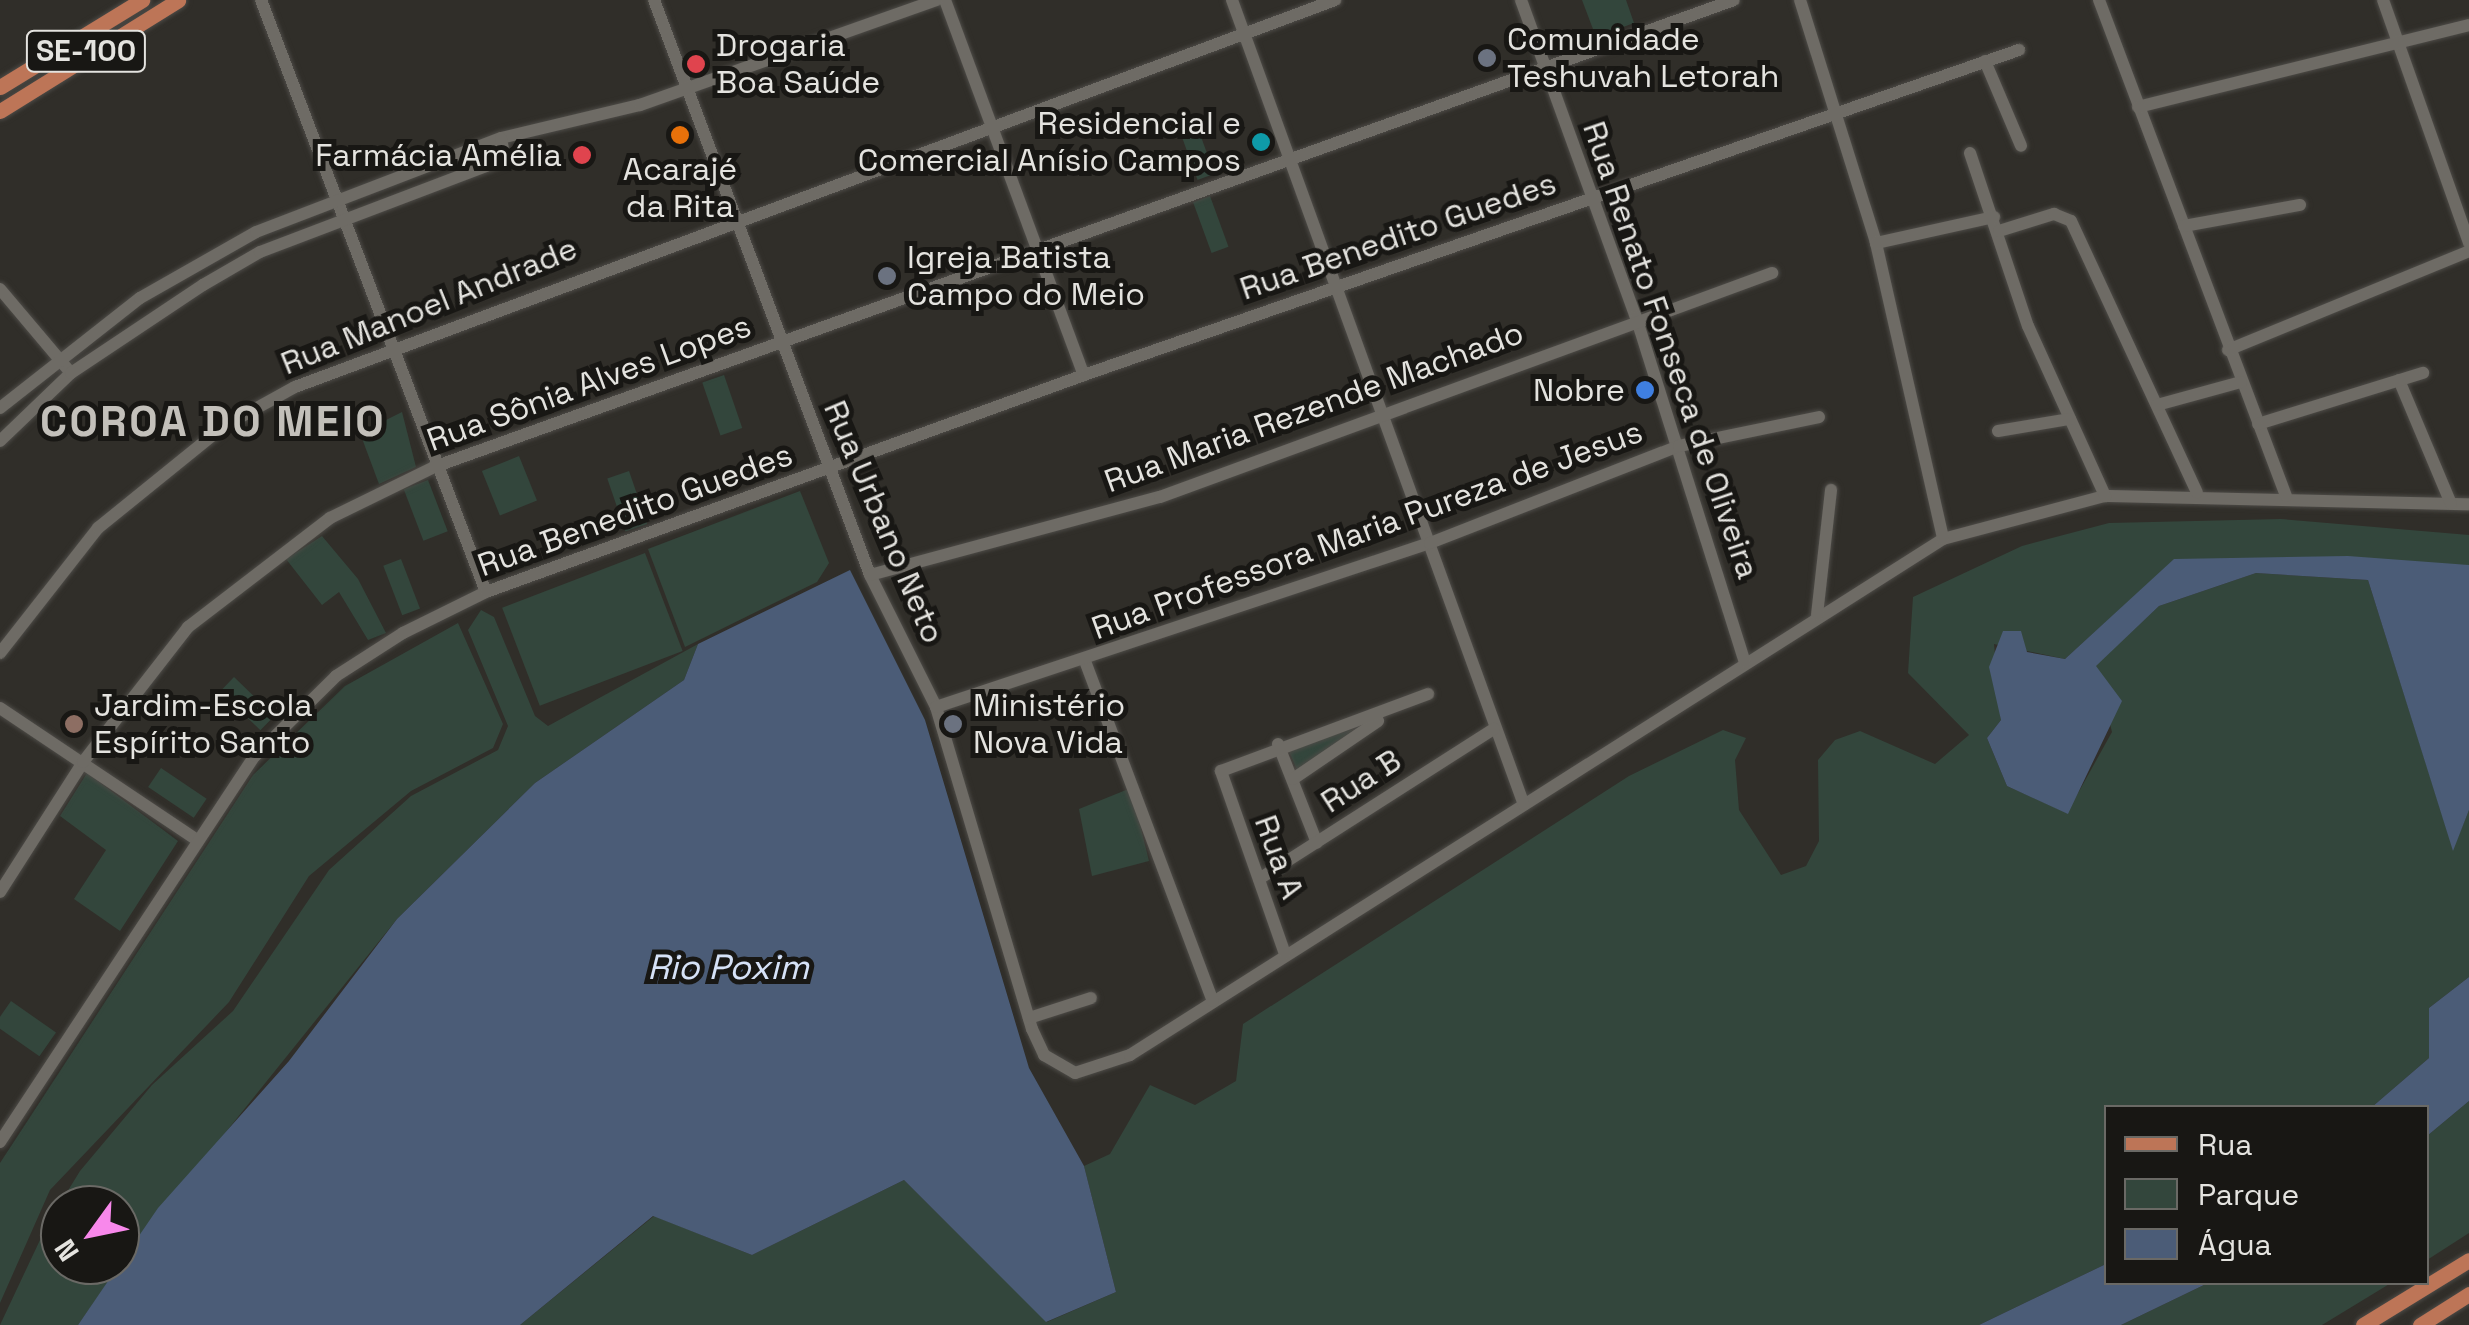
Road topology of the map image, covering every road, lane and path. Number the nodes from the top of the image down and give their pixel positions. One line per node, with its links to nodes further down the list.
1 (142, 0): 20 (main road, SE-100)
2 (261, 0): 31 (street)
3 (654, 0): 21 (street, Rua Urbano Neto)
4 (937, 0): 21 (street)
5 (945, 0): 25 (street)
6 (1232, 0): 15 (street)
7 (1335, 0): 15 (street, Rua Manoel Andrade)
8 (1520, 0): 19 (street, Rua Renato Fonseca de Oliveira)
9 (1734, 0): 19 (street, Rua Sônia Alves Lopes)
10 (1800, 0): 23 (street)
11 (2099, 0): 22 (street)
12 (2382, 0): 16 (street)
13 (172, 1): 24 (main road, SE-100)
14 (2469, 25): 16 (street)
15 (1244, 34): 25 (street, Rua Manoel Andrade); 29 (street)
16 (2398, 41): 22 (street); 39 (street)
17 (2019, 50): 18 (street, Rua Benedito Guedes)
18 (1985, 61): 23 (street, Rua Benedito Guedes); 27 (street)
19 (1544, 64): 29 (street, Rua Sônia Alves Lopes); 30 (street, Rua Renato Fonseca de Oliveira)
20 (0, 87)
21 (688, 89): 26 (street); 33 (street, Rua Urbano Neto)
22 (2138, 107): 36 (street)
23 (1836, 109): 30 (street, Rua Benedito Guedes); 38 (street)
24 (0, 111)
25 (990, 123): 33 (street, Rua Manoel Andrade); 40 (street)
26 (501, 138): 31 (street); 35 (street)
27 (2021, 146)
28 (1970, 153): 34 (street)
29 (1289, 155): 40 (street, Rua Sônia Alves Lopes); 42 (street)
30 (1594, 198): 42 (street, Rua Benedito Guedes); 44 (street, Rua Renato Fonseca de Oliveira)
31 (335, 199): 35 (street); 48 (street)
32 (2300, 205): 36 (street)
33 (736, 217): 45 (street, Rua Urbano Neto); 46 (street, Rua Manoel Andrade)
34 (1994, 217): 37 (street); 38 (street)
35 (343, 220): 46 (street); 50 (street)
36 (2184, 226): 47 (street)
37 (1999, 231): 54 (street); 58 (street)
38 (1876, 243): 71 (street)
39 (2469, 247): 47 (street)
40 (1036, 250): 45 (street, Rua Sônia Alves Lopes); 51 (street)
41 (1772, 273): 44 (street, Rua Maria Rezende Machado)
42 (1338, 284): 51 (street, Rua Benedito Guedes); 56 (street)
43 (0, 289): 48 (street)
44 (1636, 317): 56 (street, Rua Maria Rezende Machado); 62 (street, Rua Renato Fonseca de Oliveira)
45 (781, 342): 63 (street, Rua Sônia Alves Lopes); 64 (street, Rua Urbano Neto)
46 (388, 344): 63 (street); 76 (street, Rua Manoel Andrade)
47 (2228, 350): 53 (street)
48 (55, 358): 50 (street); 55 (street)
49 (2423, 372): 52 (street)
50 (71, 373): 61 (street)
51 (1084, 376): 64 (street, Rua Benedito Guedes)
52 (2399, 380): 59 (street); 69 (street)
53 (2241, 382): 54 (street); 59 (street)
54 (2157, 404): 66 (street)
55 (0, 408)
56 (1385, 412): 72 (street); 73 (street, Rua Maria Rezende Machado)
57 (1820, 417): 62 (street, Rua Professora Maria Pureza de Jesus)
58 (2070, 418): 60 (street); 67 (street)
59 (2258, 424): 68 (street)
60 (1998, 431)
61 (0, 441)
62 (1679, 446): 72 (street, Rua Professora Maria Pureza de Jesus); 78 (street, Rua Renato Fonseca de Oliveira)
63 (434, 468): 74 (street); 85 (street, Rua Sônia Alves Lopes)
64 (828, 468): 73 (street, Rua Urbano Neto); 74 (street, Rua Benedito Guedes)
65 (1831, 490): 75 (street)
66 (2198, 492): 67 (street); 68 (street)
67 (2105, 496): 71 (street)
68 (2286, 496): 69 (street)
69 (2451, 504): 70 (street)
70 (2469, 504)
71 (1943, 539): 75 (street)
72 (1430, 543): 77 (street, Rua Professora Maria Pureza de Jesus); 83 (street)
73 (870, 575): 81 (street, Rua Urbano Neto)
74 (486, 592): 88 (street, Rua Benedito Guedes)
75 (1817, 615): 78 (street)
76 (0, 654)
77 (1085, 661): 81 (street, Rua Professora Maria Pureza de Jesus); 94 (street)
78 (1745, 662): 87 (street)
79 (1428, 694): 82 (street)
80 (0, 708): 85 (street)
81 (936, 708): 95 (street, Rua Urbano Neto)
82 (1386, 715): 84 (street); 86 (street)
83 (1494, 729): 87 (street); 89 (street, Rua B)
84 (1278, 744): 86 (street); 90 (street, Rua A)
85 (84, 762): 88 (street); 91 (street, Rua Sônia Alves Lopes)
86 (1293, 779): 89 (street)
87 (1524, 805): 92 (street)
88 (194, 838): 96 (street, Rua Benedito Guedes)
89 (1317, 842): 90 (street, Rua B)
90 (1259, 879): 92 (street, Rua A)
91 (0, 892)
92 (1285, 954): 94 (street)
93 (1091, 998): 95 (street)
94 (1213, 1000): 95 (street, Rua Urbano Neto)
95 (1029, 1018)
96 (0, 1142)
97 (2469, 1260): 98 (main road)
98 (2416, 1294): 101 (main road); 102 (main road)
99 (2469, 1294): 100 (main road)
100 (2429, 1323)
101 (2363, 1325)
102 (2379, 1325)

